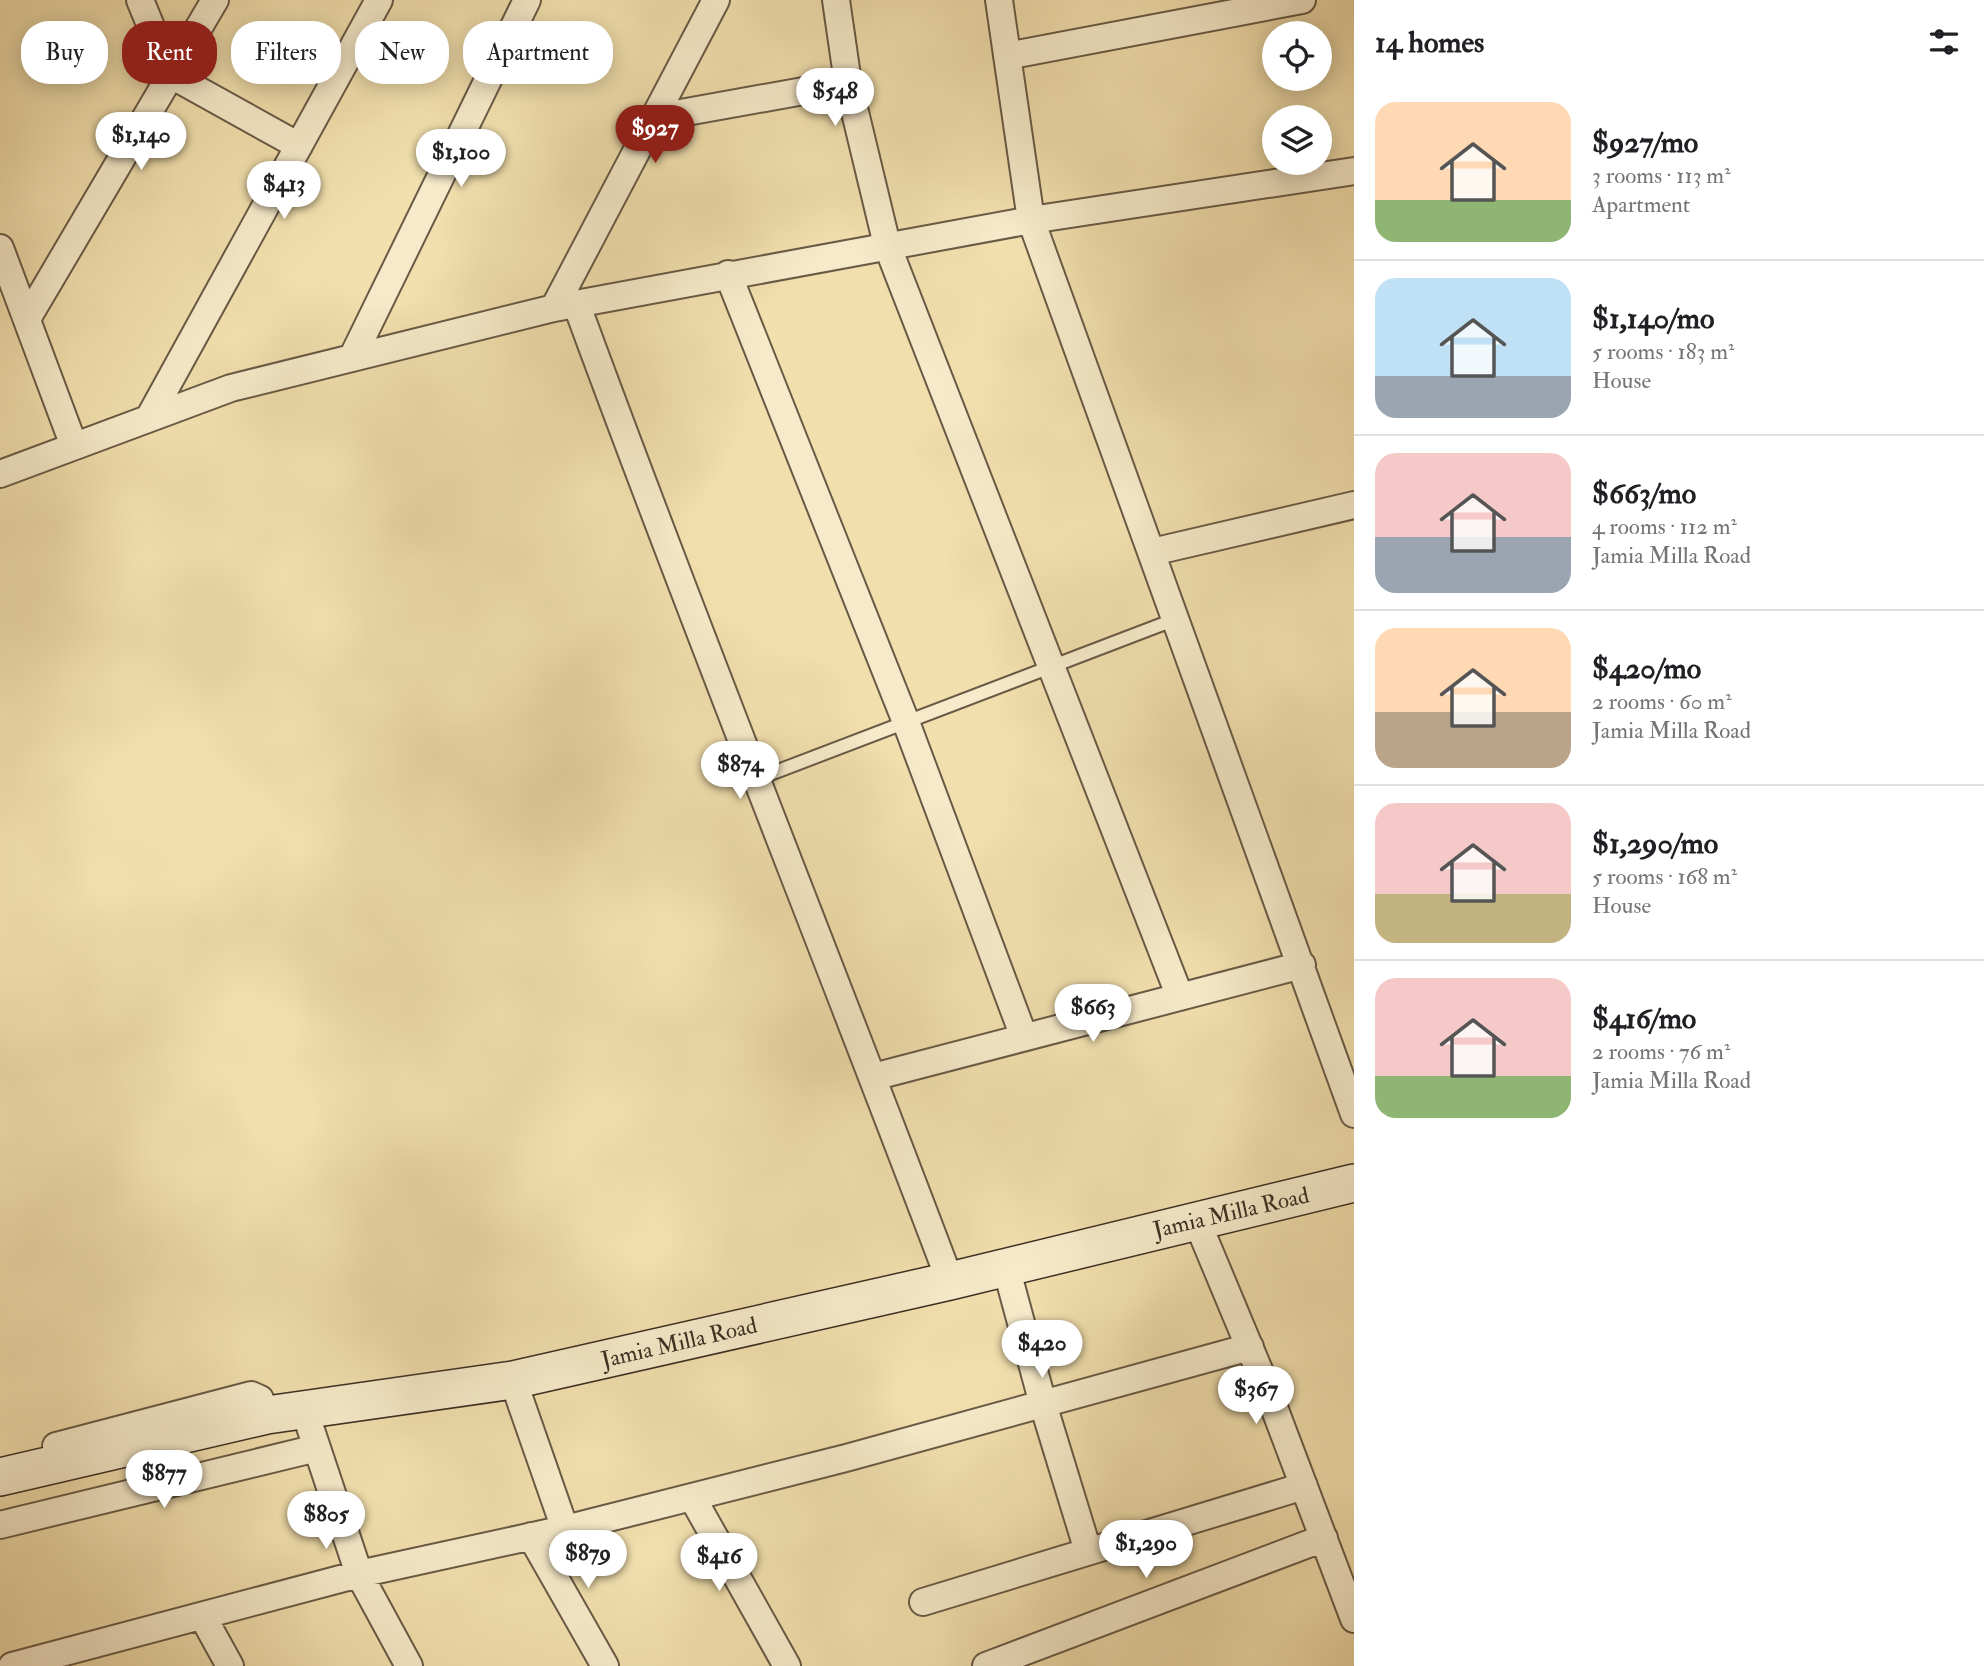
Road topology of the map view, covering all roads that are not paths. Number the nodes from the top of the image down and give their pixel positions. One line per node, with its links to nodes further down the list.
1 (140, 0): 9 (street)
2 (215, 0): 10 (street)
3 (379, 0): 16 (street)
4 (527, 0): 24 (street)
5 (716, 0): 15 (street)
6 (836, 0): 12 (street)
7 (999, 0): 11 (street)
8 (1302, 0): 11 (street)
9 (149, 21)
10 (203, 21)
11 (1007, 56): 18 (street)
12 (848, 83): 15 (street); 19 (street)
13 (166, 84): 23 (street)
14 (187, 84): 16 (street)
15 (653, 118): 22 (street)
16 (299, 146): 25 (street)
17 (1354, 171): 18 (street)
18 (1031, 220): 19 (street); 29 (street)
19 (887, 245): 21 (street); 31 (street)
20 (0, 248): 23 (street)
21 (728, 274): 22 (street); 32 (street)
22 (565, 306): 24 (street); 33 (street)
23 (27, 319): 26 (street)
24 (352, 358): 25 (street)
25 (149, 418): 26 (street)
26 (74, 446): 27 (street)
27 (0, 474)
28 (1354, 505): 29 (street)
29 (1152, 552): 30 (street)
30 (1176, 618): 31 (lane); 34 (street)
31 (1050, 664): 32 (lane); 35 (street)
32 (906, 722): 33 (lane); 36 (street)
33 (757, 779): 37 (street)
34 (1302, 965): 35 (street); 38 (street)
35 (1180, 996): 36 (street)
36 (1024, 1037): 37 (street)
37 (873, 1077): 42 (street)
38 (1354, 1114)
39 (1354, 1183): 40 (main road, Jamia Milla Road)
40 (1196, 1219): 41 (main road, Jamia Milla Road); 43 (street)
41 (1006, 1267): 42 (main road, Jamia Milla Road); 45 (street)
42 (950, 1281): 44 (main road, Jamia Milla Road)
43 (1250, 1347): 45 (street); 50 (street)
44 (513, 1380): 46 (main road, Jamia Milla Road); 53 (street)
45 (1043, 1404): 51 (street); 56 (street)
46 (285, 1412): 47 (street); 48 (street); 49 (main road, Jamia Milla Road)
47 (317, 1448): 52 (street); 57 (street)
48 (0, 1461)
49 (0, 1477)
50 (1304, 1486): 55 (street); 56 (street)
51 (692, 1497): 53 (street); 65 (street)
52 (0, 1525)
53 (565, 1529): 54 (street)
54 (531, 1536): 57 (street); 64 (street)
55 (1324, 1538): 60 (street); 66 (street)
56 (1087, 1551): 58 (street)
57 (359, 1574): 59 (street); 63 (street)
58 (923, 1602)
59 (203, 1617): 61 (street); 62 (street)
60 (1354, 1619)
61 (12, 1666)
62 (230, 1666)
63 (409, 1666)
64 (605, 1666)
65 (787, 1666)
66 (986, 1666)

